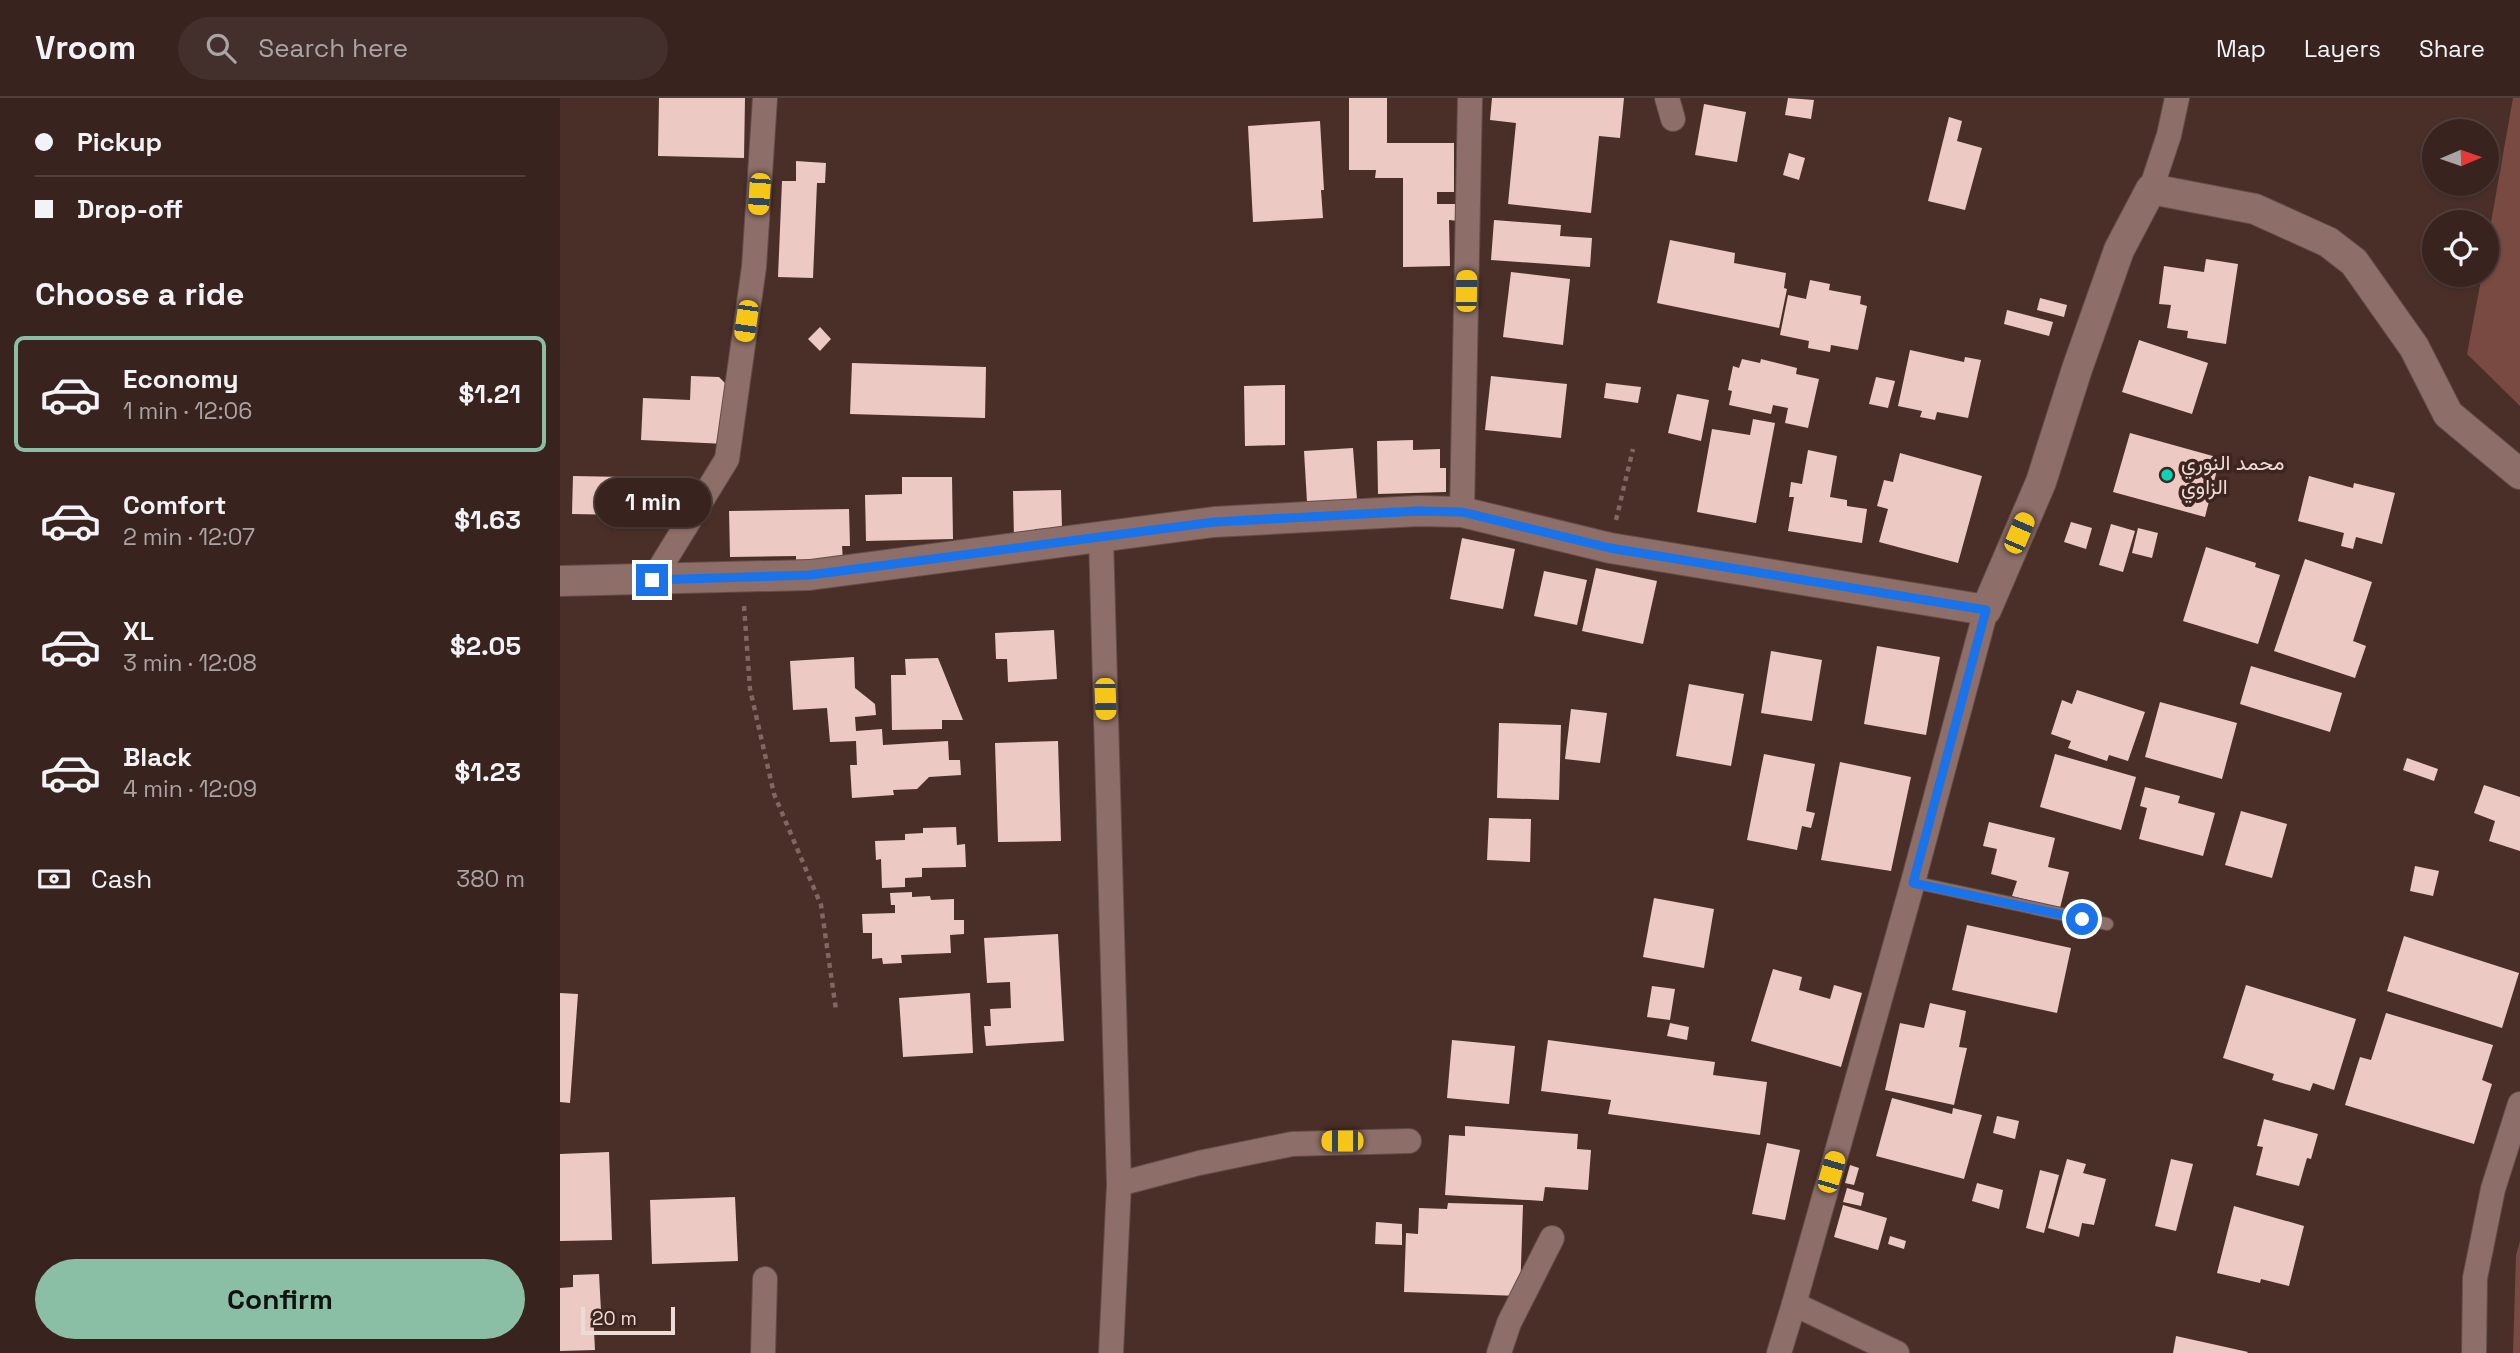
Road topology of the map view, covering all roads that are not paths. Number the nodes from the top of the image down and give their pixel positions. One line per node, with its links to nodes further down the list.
1 (765, 98): 8 (street)
2 (1470, 98): 6 (street)
3 (2177, 98): 4 (street)
4 (2151, 189): 5 (street); 10 (street)
5 (2520, 474)
6 (1462, 512): 7 (street); 10 (street)
7 (1101, 537): 8 (street); 15 (street)
8 (652, 580): 9 (street)
9 (560, 581)
10 (1986, 610): 11 (street)
11 (1913, 883): 12 (lane); 18 (street)
12 (2107, 924)
13 (2520, 1104): 24 (street)
14 (1409, 1141): 15 (street)
15 (1119, 1184): 20 (street)
16 (1552, 1238): 21 (street)
17 (765, 1279): 19 (street)
18 (1794, 1304): 22 (street); 23 (street)
19 (763, 1353)
20 (1111, 1353)
21 (1499, 1353)
22 (1779, 1353)
23 (1897, 1353)
24 (2474, 1353)

